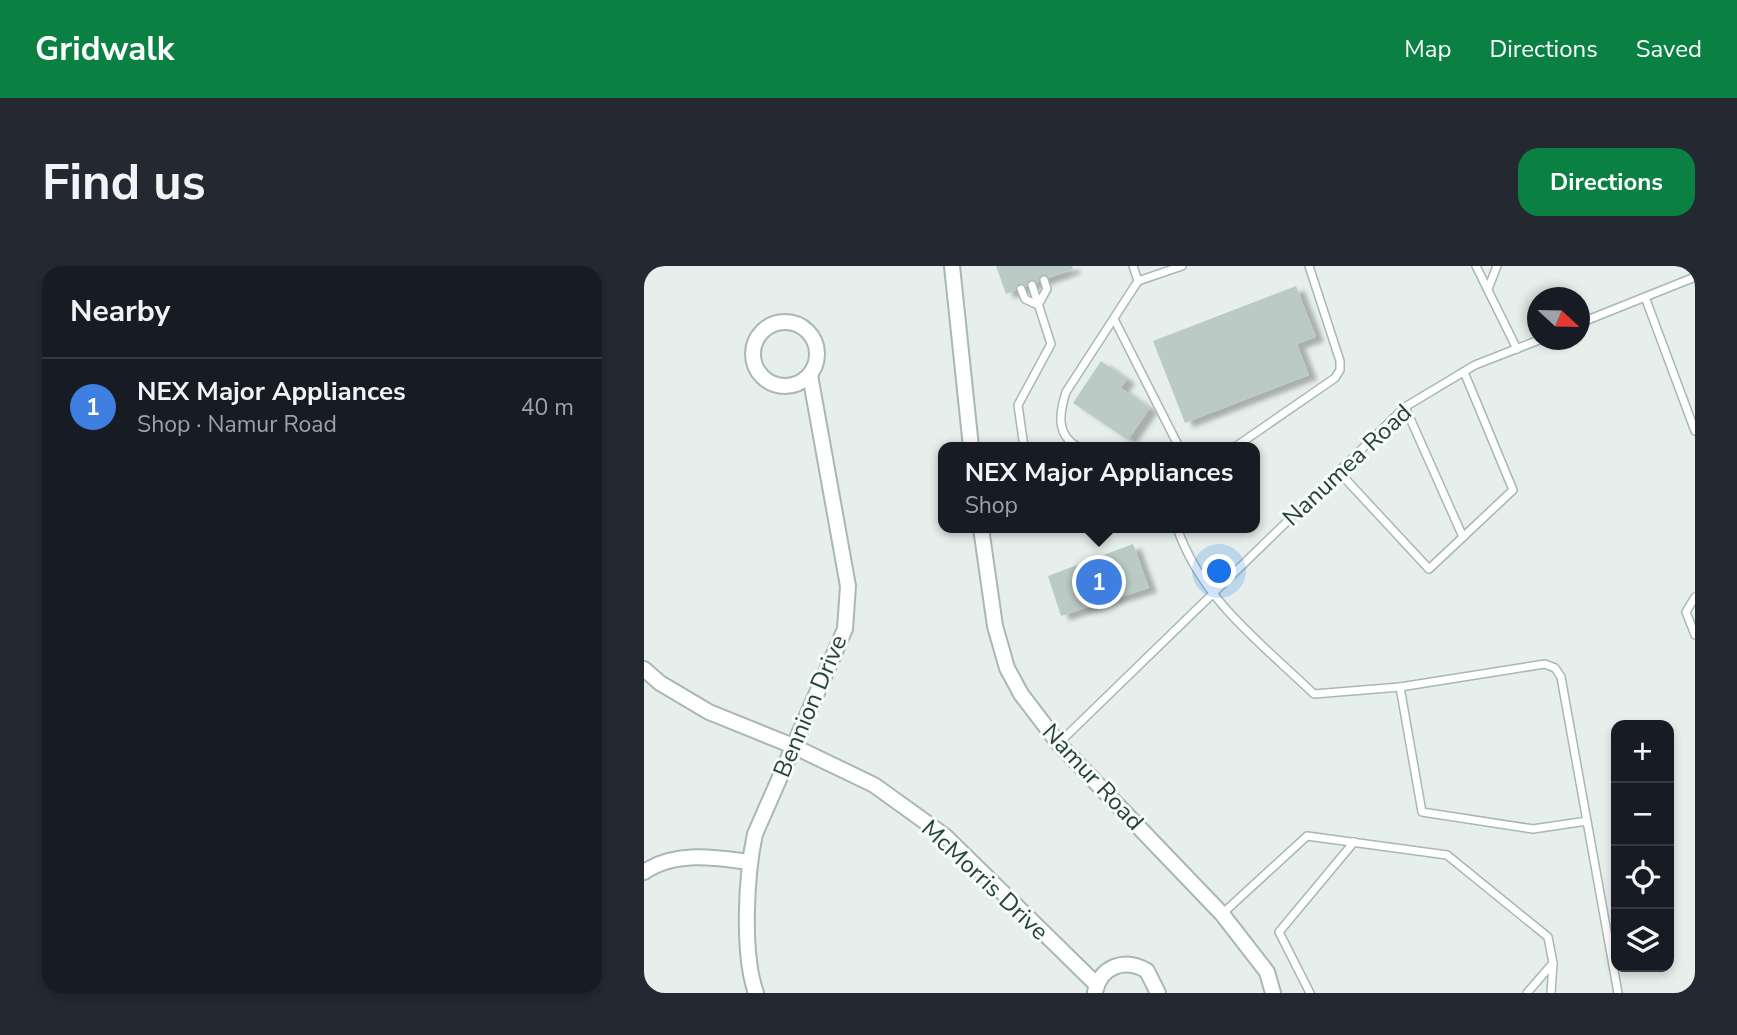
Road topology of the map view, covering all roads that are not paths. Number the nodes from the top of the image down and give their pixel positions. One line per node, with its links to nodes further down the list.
1 (952, 266): 23 (street)
2 (1133, 266): 9 (lane)
3 (1182, 266): 9 (lane)
4 (1309, 266): 27 (lane)
5 (1476, 266): 12 (lane)
6 (1497, 266): 12 (lane)
7 (1695, 277): 13 (lane)
8 (1044, 280): 14 (lane)
9 (1138, 281): 15 (lane)
10 (1032, 285): 14 (lane)
11 (1021, 289): 14 (lane)
12 (1488, 289): 18 (lane)
13 (1644, 297): 16 (lane); 22 (lane)
14 (1038, 305): 24 (lane)
15 (1114, 319): 25 (lane); 26 (lane)
16 (1590, 319)
17 (1527, 345): 18 (lane, Nanumea Road)
18 (1517, 349): 19 (lane, Nanumea Road)
19 (1464, 372): 21 (lane, Nanumea Road); 31 (lane)
20 (810, 375): 20 (street); 38 (street, Bennion Drive)
21 (1405, 407): 28 (lane, Nanumea Road); 31 (lane)
22 (1695, 430)
23 (970, 442)
24 (1023, 442)
25 (1069, 442)
26 (1176, 442)
27 (1242, 442)
28 (1338, 471): 31 (lane); 32 (lane, Nanumea Road)
29 (982, 533): 37 (street, Namur Road)
30 (1179, 533): 32 (lane)
31 (1463, 537)
32 (1212, 595): 36 (lane); 37 (lane, Nanumea Road)
33 (1695, 597): 34 (lane)
34 (1695, 635)
35 (644, 669): 38 (street, McMorris Drive)
36 (1400, 687): 39 (lane); 39 (lane)
37 (1059, 744): 43 (street, Namur Road)
38 (793, 746): 41 (street, Bennion Drive); 45 (street, McMorris Drive)
39 (1587, 821): 52 (lane)
40 (1354, 842): 43 (lane); 44 (lane); 49 (lane)
41 (749, 862): 42 (street); 46 (street, Bennion Drive)
42 (644, 872)
43 (1222, 914): 48 (street, Namur Road)
44 (1553, 963): 50 (lane); 51 (lane)
45 (1096, 989): 47 (street)
46 (756, 993)
47 (1158, 993)
48 (1273, 993)
49 (1310, 993)
50 (1527, 993)
51 (1551, 993)
52 (1618, 993)

